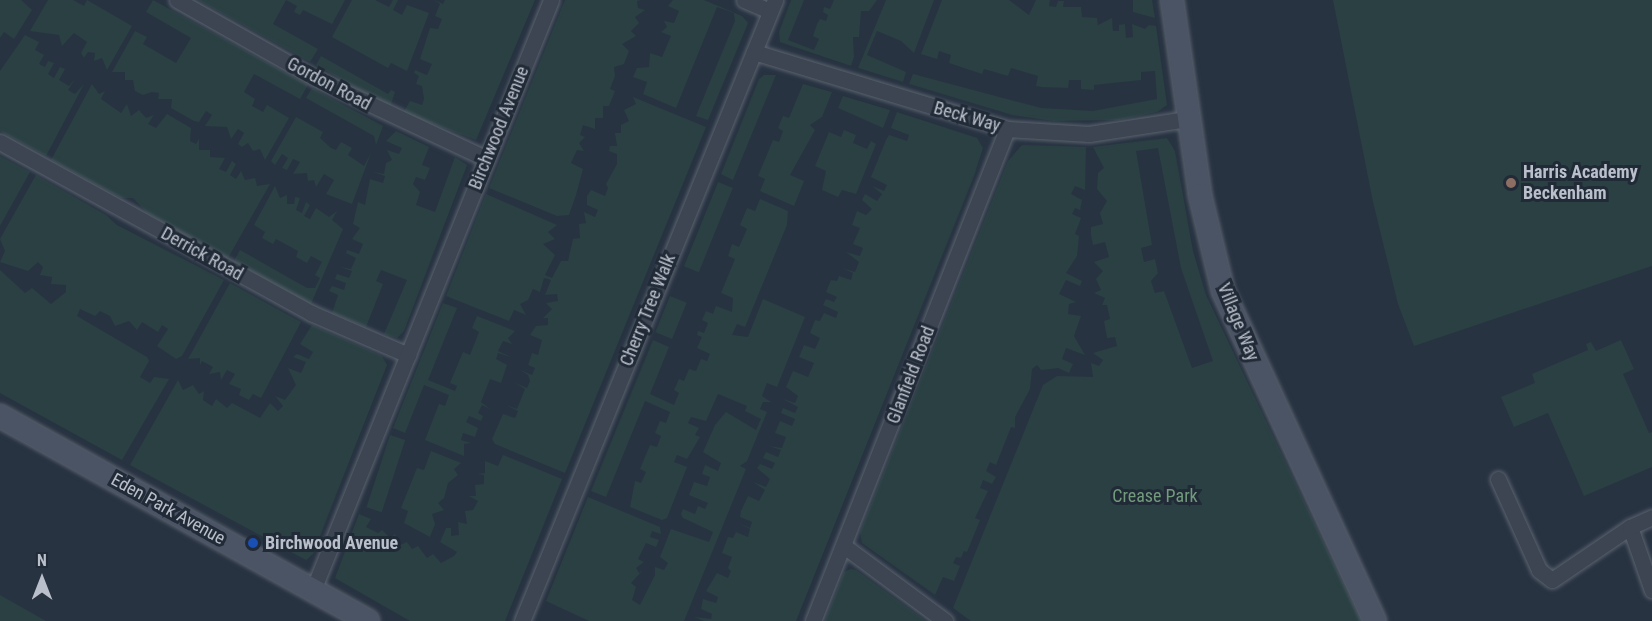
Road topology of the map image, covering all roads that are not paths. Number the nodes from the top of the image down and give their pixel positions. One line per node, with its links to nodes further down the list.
1 (177, 0): 10 (street, Gordon Road)
2 (551, 0): 10 (street, Birchwood Avenue)
3 (744, 0): 5 (street)
4 (1172, 0): 7 (street, Village Way)
5 (773, 5): 6 (street, Cherry Tree Walk)
6 (754, 52): 8 (street, Beck Way); 20 (street, Cherry Tree Walk)
7 (1187, 119): 8 (street, Beck Way); 23 (street, Village Way)
8 (1007, 129): 16 (street, Glanfield Road)
9 (0, 142): 11 (street, Derrick Road)
10 (487, 159): 11 (street, Birchwood Avenue)
11 (408, 355): 17 (street, Birchwood Avenue)
12 (0, 416): 17 (street, Eden Park Avenue)
13 (1498, 479): 15 (street)
14 (1652, 517): 15 (street)
15 (1630, 527): 18 (street)
16 (844, 546): 21 (street, Glanfield Road); 22 (street)
17 (313, 590): 19 (street, Eden Park Avenue)
18 (1652, 590)
19 (368, 621)
20 (522, 621)
21 (813, 621)
22 (945, 621)
23 (1375, 621)

